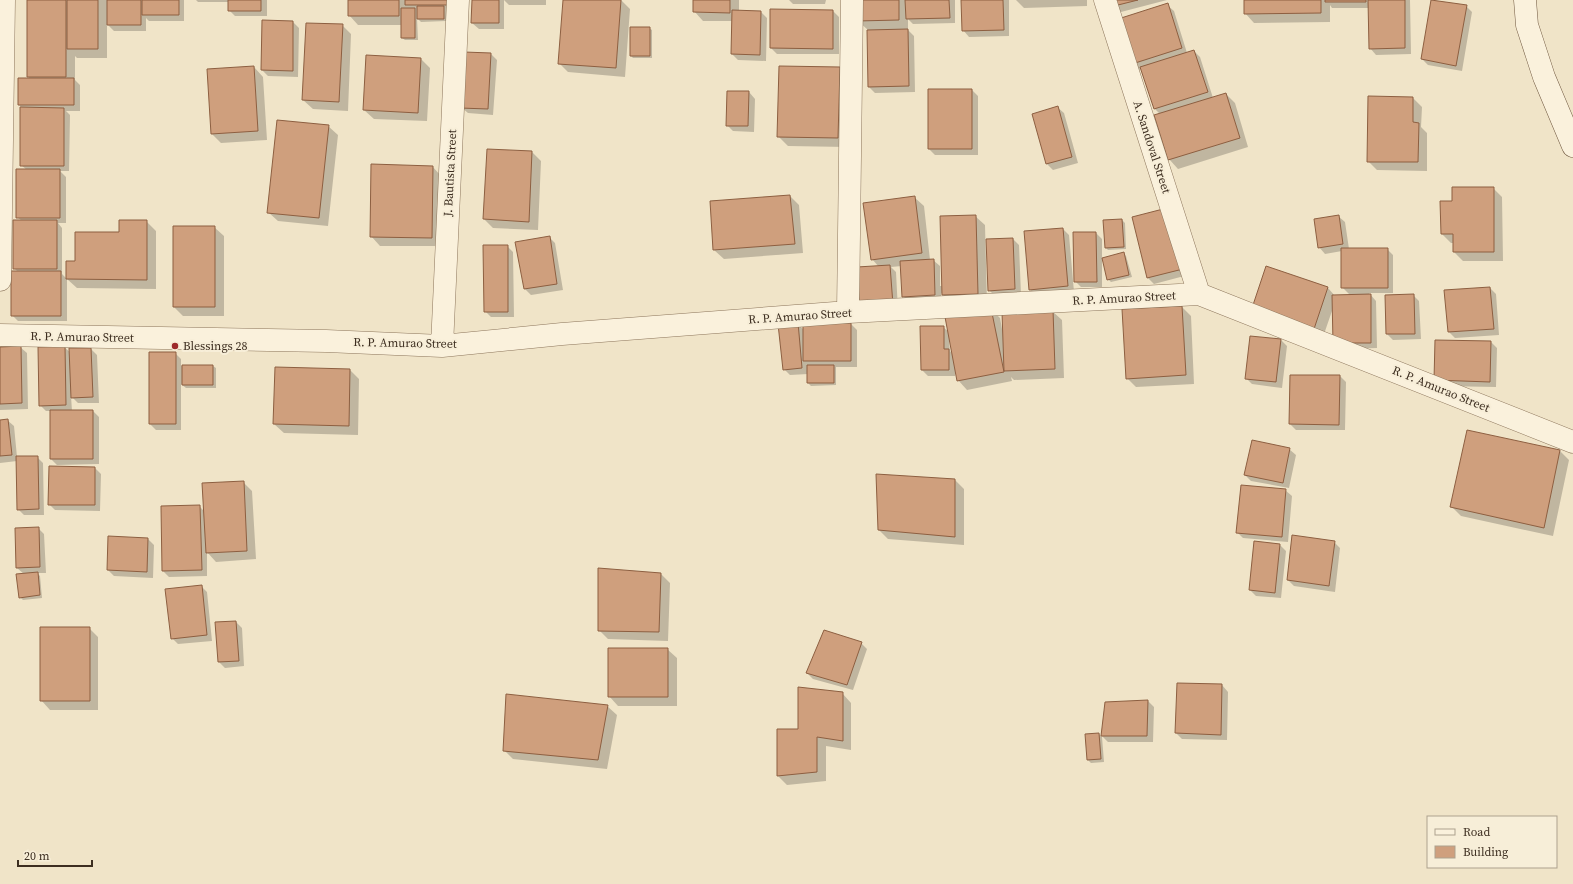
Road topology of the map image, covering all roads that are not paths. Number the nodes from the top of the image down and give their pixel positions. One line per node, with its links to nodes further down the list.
1 (4, 0): 9 (street)
2 (458, 0): 13 (street, J. Bautista Street)
3 (852, 0): 11 (street)
4 (1105, 0): 10 (street, A. Sandoval Street)
5 (1509, 0): 7 (street)
6 (1525, 0): 7 (street)
7 (1528, 24): 8 (street)
8 (1573, 146)
9 (0, 280)
10 (1199, 294): 11 (street, R. P. Amurao Street); 14 (street, R. P. Amurao Street)
11 (848, 312): 13 (street, R. P. Amurao Street)
12 (0, 335): 13 (street, R. P. Amurao Street)
13 (442, 346)
14 (1573, 442)

